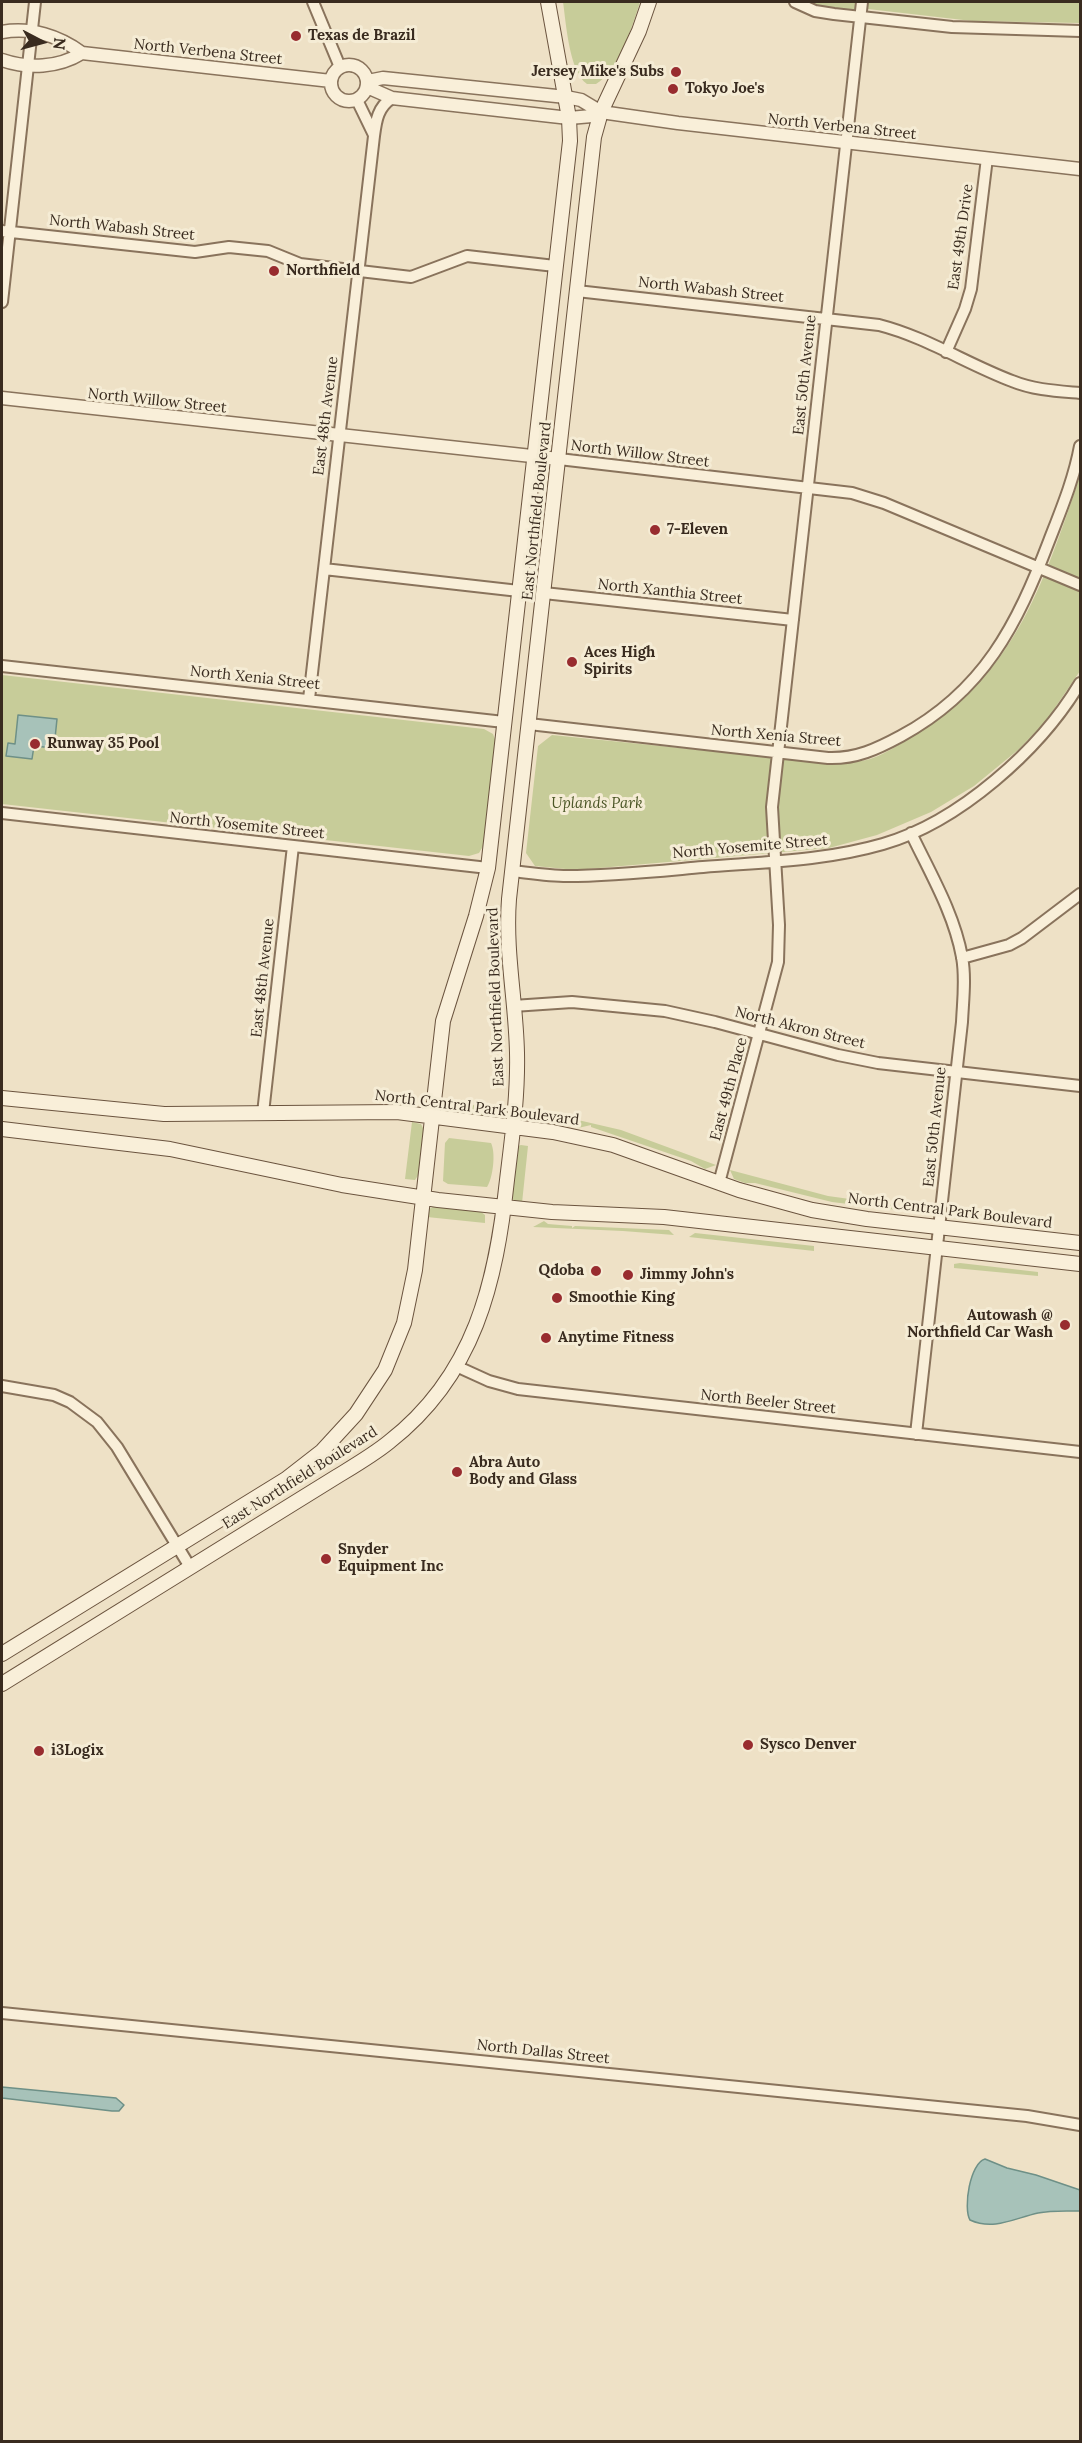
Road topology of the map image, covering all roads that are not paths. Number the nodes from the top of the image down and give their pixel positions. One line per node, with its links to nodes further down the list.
1 (35, 2): 8 (street)
2 (314, 2): 14 (street)
3 (548, 2): 17 (main road, East Northfield Boulevard)
4 (649, 2): 20 (main road, East Northfield Boulevard)
5 (795, 2): 7 (street)
6 (862, 2): 7 (street, East 50th Avenue)
7 (861, 17): 9 (street); 23 (street, East 50th Avenue)
8 (31, 31): 10 (street, North Verbena Street); 11 (street, North Verbena Street); 13 (street)
9 (1080, 31)
10 (2, 32)
11 (82, 53): 13 (street, North Verbena Street); 15 (street, North Verbena Street)
12 (2, 60): 13 (street, North Verbena Street)
13 (28, 65): 26 (street)
14 (340, 67): 15 (street); 16 (street)
15 (331, 81): 19 (street)
16 (368, 84): 17 (street, North Verbena Street); 18 (street, North Verbena Street); 19 (street)
17 (566, 97): 20 (street, North Verbena Street); 21 (main road, East Northfield Boulevard)
18 (392, 98): 21 (street, North Verbena Street); 22 (street, East 48th Avenue)
19 (357, 100): 22 (street)
20 (602, 112): 21 (street, North Verbena Street); 23 (street, North Verbena Street); 29 (main road, East Northfield Boulevard)
21 (569, 118): 27 (main road, East Northfield Boulevard)
22 (374, 136): 28 (street, East 48th Avenue)
23 (846, 142): 24 (street, North Verbena Street); 31 (street, East 50th Avenue)
24 (987, 158): 25 (street, North Verbena Street); 32 (street, East 49th Drive)
25 (1080, 169)
26 (5, 231): 28 (street, North Wabash Street); 30 (street)
27 (555, 266): 28 (street, North Wabash Street); 37 (main road, East Northfield Boulevard)
28 (358, 270): 35 (street, East 48th Avenue)
29 (577, 291): 31 (street, North Wabash Street); 38 (main road, East Northfield Boulevard)
30 (2, 302)
31 (826, 318): 32 (street, North Wabash Street); 39 (street, East 50th Avenue)
32 (946, 352): 33 (street, North Wabash Street)
33 (1080, 393)
34 (2, 399): 35 (street, North Willow Street)
35 (339, 436): 37 (street, North Willow Street); 40 (street, East 48th Avenue)
36 (1080, 446): 41 (street)
37 (533, 457): 38 (street, North Willow Street); 43 (main road, East Northfield Boulevard)
38 (559, 459): 39 (street, North Willow Street); 44 (main road, East Northfield Boulevard)
39 (807, 488): 41 (street, North Willow Street); 45 (street, East 50th Avenue)
40 (324, 568): 43 (street); 48 (street, East 48th Avenue)
41 (1039, 568): 42 (street, North Willow Street); 51 (street, North Xenia Street)
42 (1080, 585)
43 (519, 591): 49 (main road, East Northfield Boulevard)
44 (544, 593): 45 (street, North Xanthia Street); 50 (main road, East Northfield Boulevard)
45 (793, 620): 51 (street, East 50th Avenue)
46 (2, 666): 48 (street, North Xenia Street)
47 (1080, 683): 53 (street, North Yosemite Street)
48 (309, 699): 49 (street, North Xenia Street)
49 (504, 722): 56 (main road, East Northfield Boulevard)
50 (529, 724): 51 (street, North Xenia Street); 57 (main road, East Northfield Boulevard)
51 (778, 753): 55 (street, East 49th Place)
52 (2, 813): 54 (street, North Yosemite Street)
53 (911, 833): 55 (street, North Yosemite Street); 59 (street, East 50th Avenue)
54 (293, 846): 56 (street, North Yosemite Street); 65 (street, East 48th Avenue)
55 (774, 861): 57 (street, North Yosemite Street); 61 (street, East 49th Place)
56 (488, 868): 66 (main road, East Northfield Boulevard)
57 (513, 871): 60 (main road, East Northfield Boulevard)
58 (1080, 894): 59 (street)
59 (962, 958): 62 (street, East 50th Avenue)
60 (513, 1006): 61 (street, North Akron Street); 67 (main road, East Northfield Boulevard)
61 (759, 1034): 62 (street, North Akron Street); 69 (street, East 49th Place)
62 (956, 1072): 63 (street, North Akron Street); 72 (street, East 50th Avenue)
63 (1080, 1086)
64 (2, 1098): 65 (main road, North Central Park Boulevard)
65 (263, 1113): 66 (main road, North Central Park Boulevard)
66 (432, 1117): 67 (main road, North Central Park Boulevard); 70 (main road, East Northfield Boulevard)
67 (513, 1128): 69 (main road, North Central Park Boulevard); 71 (main road, East Northfield Boulevard)
68 (2, 1129): 70 (main road)
69 (719, 1183): 72 (main road, North Central Park Boulevard)
70 (423, 1198): 71 (main road); 80 (main road, East Northfield Boulevard)
71 (504, 1208): 74 (main road); 76 (main road, East Northfield Boulevard)
72 (939, 1227): 73 (main road, North Central Park Boulevard); 74 (street, East 50th Avenue)
73 (1080, 1243)
74 (937, 1248): 75 (main road); 78 (street, East 50th Avenue)
75 (1080, 1264)
76 (456, 1366): 78 (street, North Beeler Street); 81 (main road, East Northfield Boulevard)
77 (2, 1386): 80 (street)
78 (916, 1434): 79 (street, North Beeler Street)
79 (1080, 1452)
80 (177, 1545): 81 (street); 82 (main road, East Northfield Boulevard)
81 (190, 1567): 83 (main road, East Northfield Boulevard)
82 (2, 1654)
83 (2, 1683)
84 (2, 2013): 85 (street, North Dallas Street)
85 (1080, 2125)

